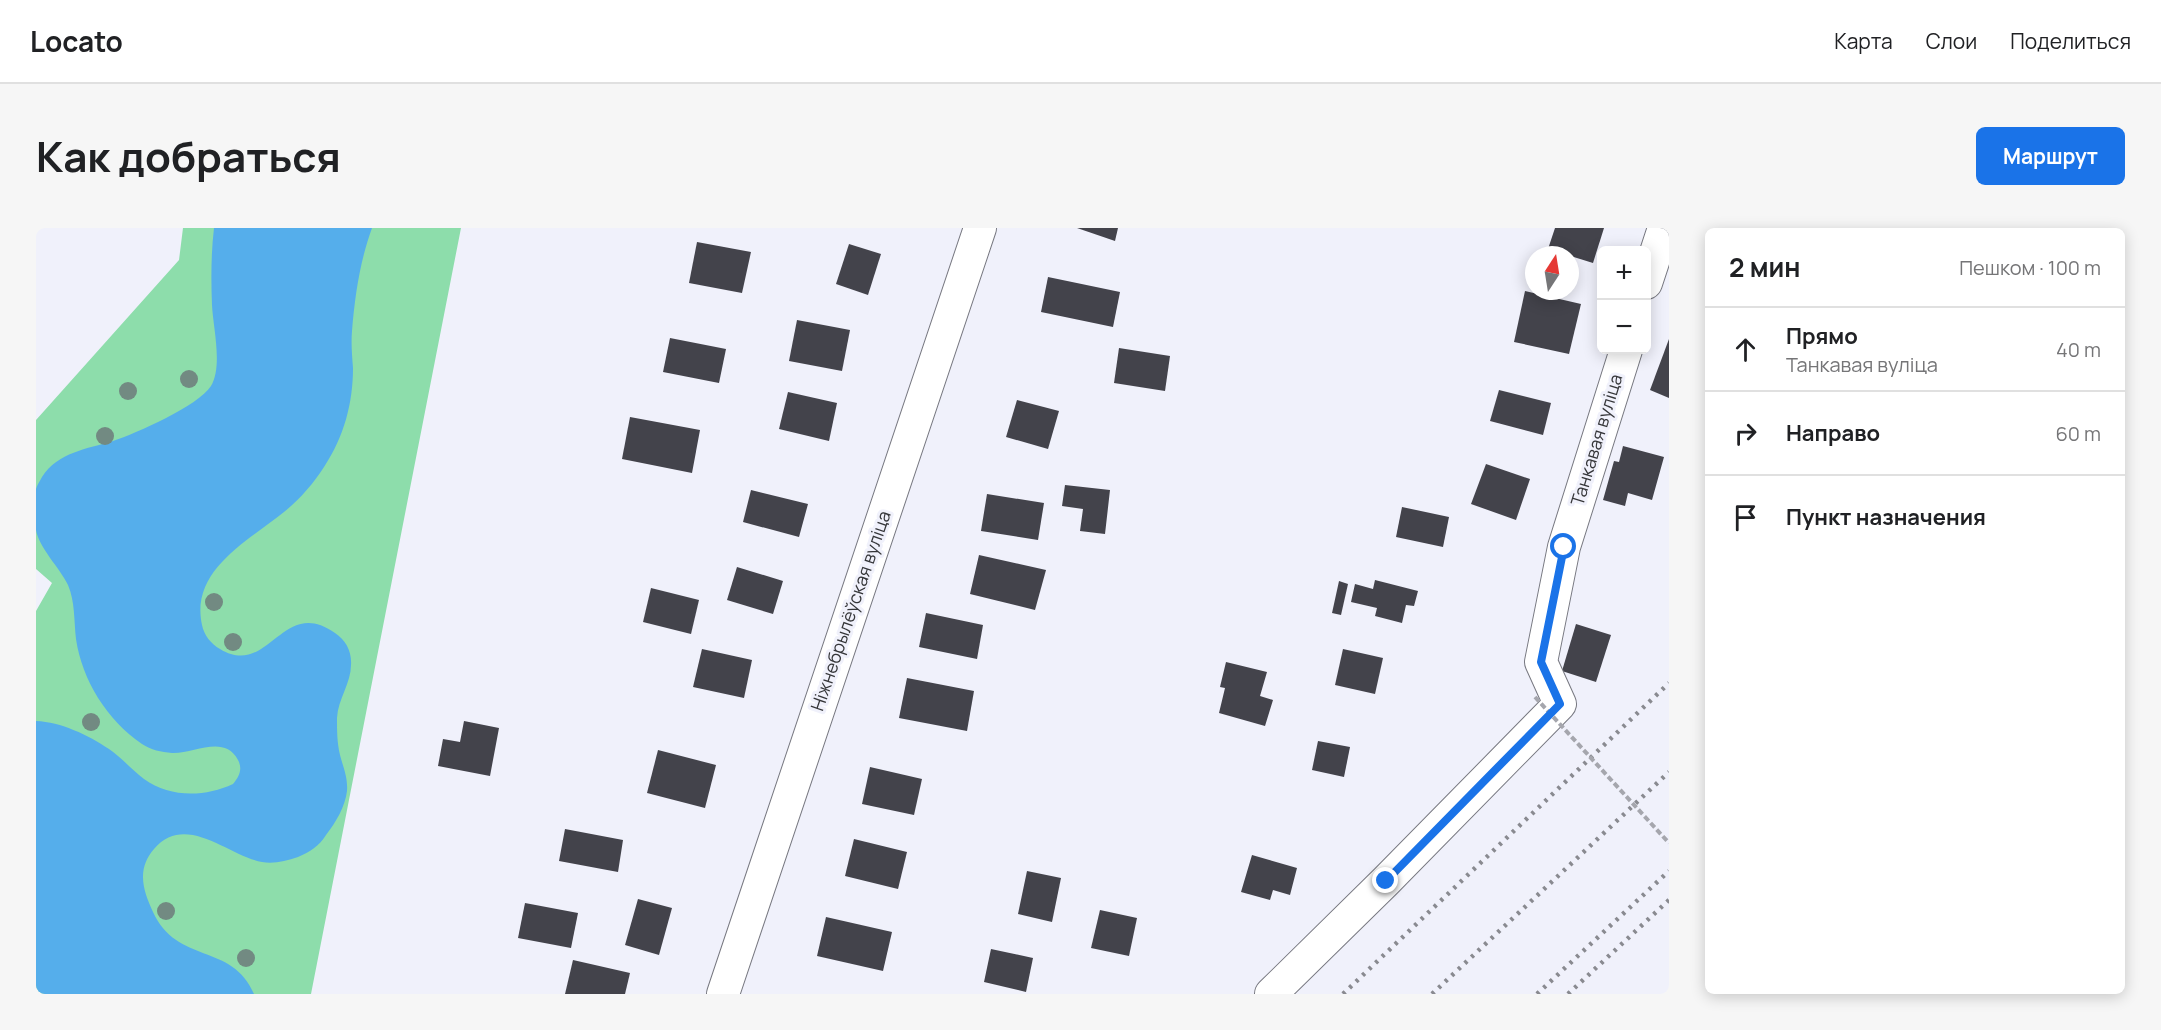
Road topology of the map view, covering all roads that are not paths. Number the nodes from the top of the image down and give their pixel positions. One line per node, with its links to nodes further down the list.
1 (980, 228): 5 (street, Ніжнебрылёўская вуліца)
2 (1664, 228): 3 (street)
3 (1651, 270)
4 (1625, 354): 6 (street, Танкавая вуліца)
5 (723, 994)
6 (1271, 994)

